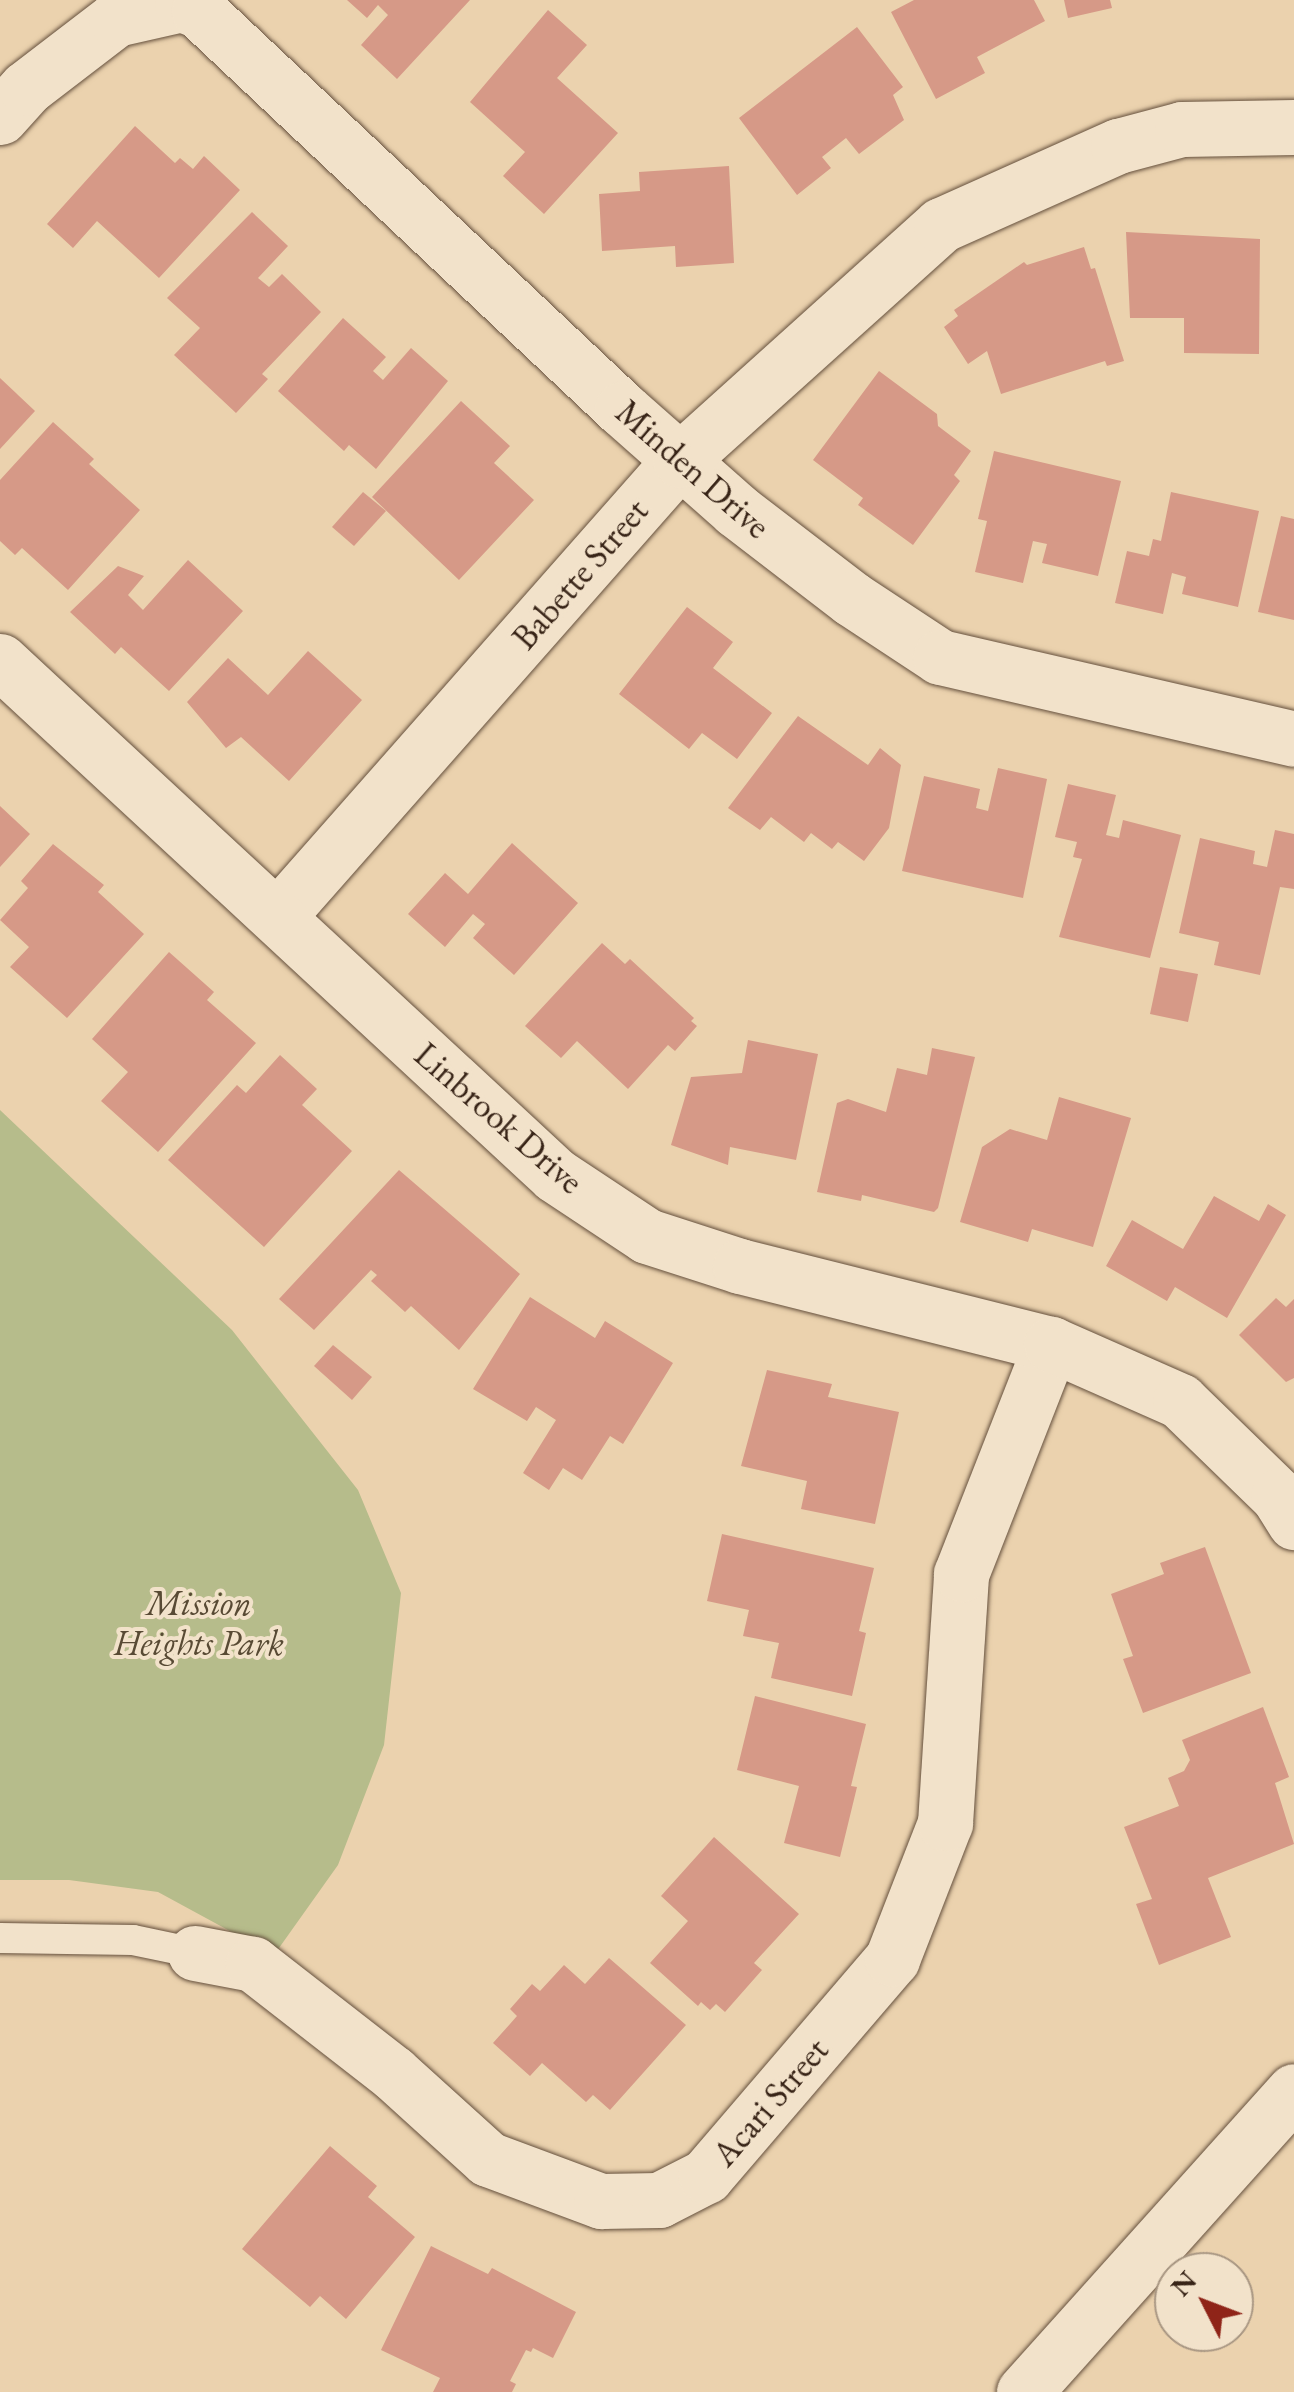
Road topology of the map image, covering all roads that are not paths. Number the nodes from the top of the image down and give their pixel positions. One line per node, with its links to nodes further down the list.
1 (0, 116): 3 (street, Minden Drive)
2 (1294, 127): 3 (street, Babette Street)
3 (680, 460): 5 (street, Minden Drive); 6 (street, Babette Street)
4 (0, 661): 6 (street, Linbrook Drive)
5 (1294, 739)
6 (278, 916): 7 (street, Linbrook Drive)
7 (1052, 1344): 8 (street, Linbrook Drive); 10 (street, Acari Street)
8 (1294, 1522)
9 (0, 1938): 10 (lane, Acari Street)
10 (195, 1953)
11 (1294, 2091): 12 (street)
12 (1024, 2392)

